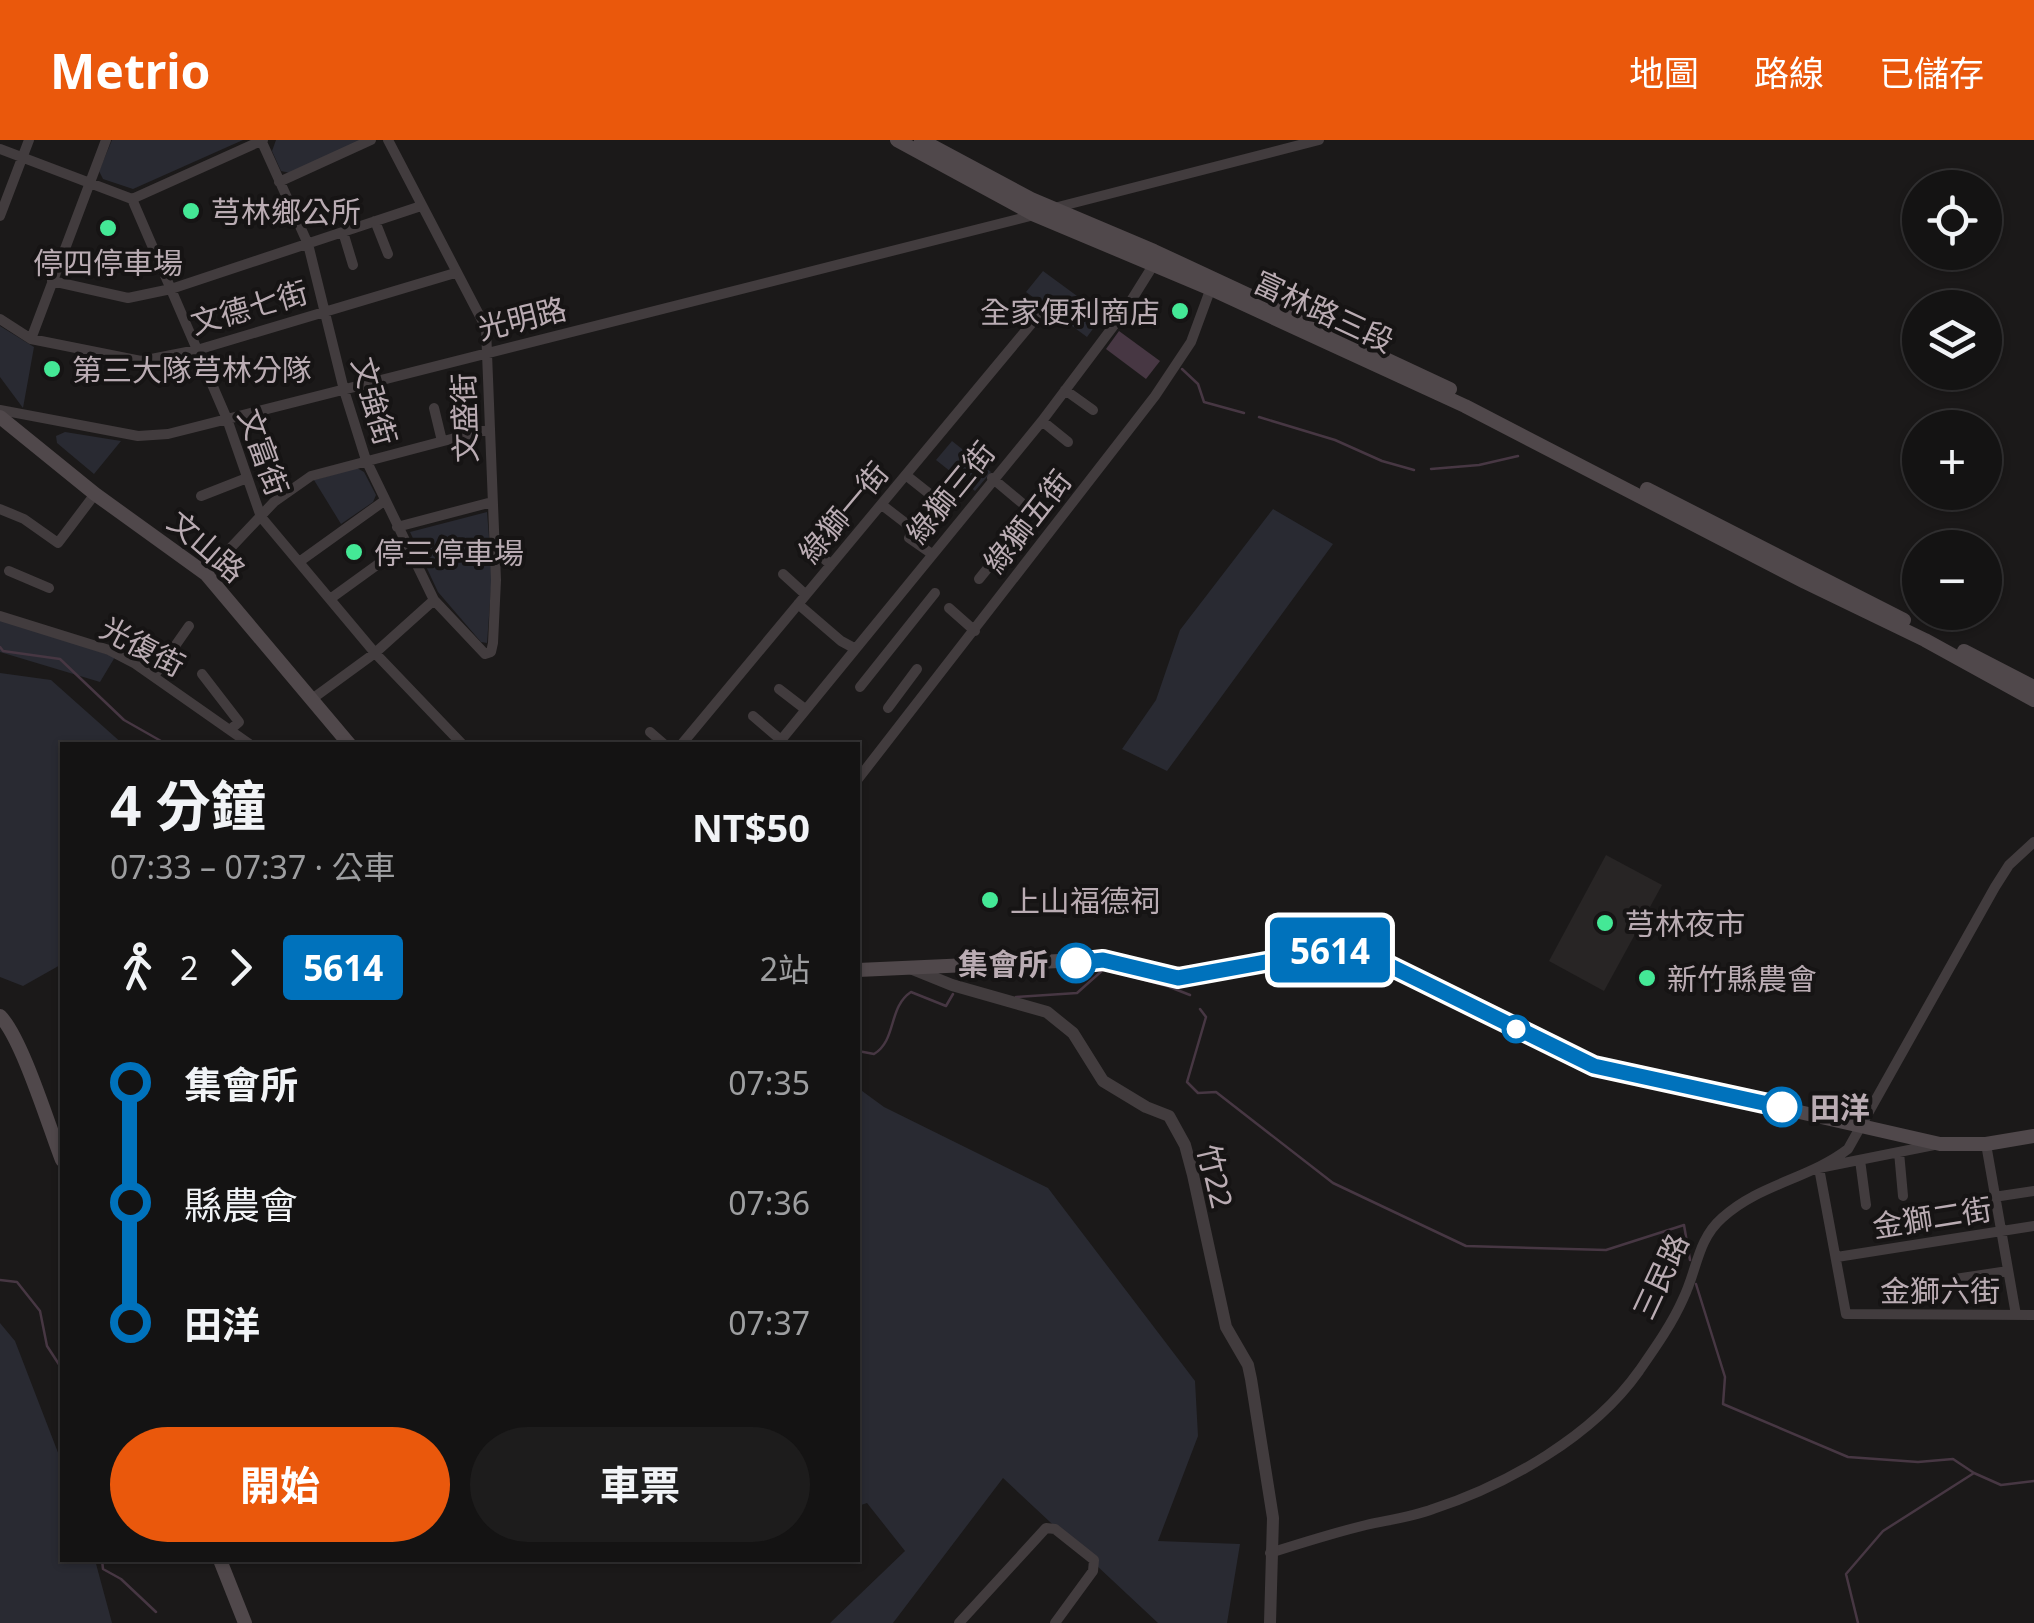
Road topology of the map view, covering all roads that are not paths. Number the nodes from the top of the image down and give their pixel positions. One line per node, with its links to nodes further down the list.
1 (29, 140): 10 (street)
2 (106, 140): 11 (street)
3 (262, 140): 12 (street, 文強街); 13 (street)
4 (371, 140): 12 (street)
5 (388, 140): 14 (street, 文盛街)
6 (896, 140): 16 (main road, 富林路三段)
7 (922, 140): 15 (main road, 富林路三段)
8 (1319, 140): 15 (street, 光明路)
9 (0, 150): 10 (street)
10 (22, 158): 11 (street); 17 (street)
11 (90, 182): 13 (street); 25 (street)
12 (279, 182): 20 (street, 文強街)
13 (132, 199): 27 (street, 文富街)
14 (421, 206): 18 (street); 24 (street, 文盛街)
15 (1052, 208): 16 (street, 光明路); 26 (main road, 富林路三段)
16 (1035, 215): 22 (main road, 富林路三段); 33 (street, 光明路)
17 (0, 216)
18 (375, 221): 19 (street); 21 (street)
19 (342, 232): 20 (street); 23 (street)
20 (308, 244): 27 (street); 28 (street, 文強街)
21 (388, 254)
22 (1154, 264): 26 (main road, 富林路三段); 35 (street, 綠獅三街)
23 (352, 265)
24 (456, 273): 28 (street, 文德七街); 33 (street, 文盛街)
25 (52, 280): 27 (street); 31 (street)
26 (1212, 284): 60 (main road, 富林路三段); 78 (street, 綠獅五街)
27 (171, 289): 32 (street, 文富街)
28 (324, 311): 32 (street, 文德七街); 34 (street, 文強街)
29 (1042, 311): 46 (street, 綠獅一街)
30 (0, 320): 31 (street, 文德七街)
31 (31, 339): 32 (street, 文德七街)
32 (196, 350): 40 (street, 文富街)
33 (487, 352): 34 (street, 光明路); 42 (street, 文盛街)
34 (344, 390): 40 (street, 光明路); 45 (street, 文強街)
35 (1065, 390): 38 (street); 41 (street, 綠獅三街)
36 (434, 408): 43 (street)
37 (0, 410): 40 (street, 光明路)
38 (1093, 410)
39 (0, 417): 49 (main road, 文山路)
40 (226, 419): 47 (street, 文富街)
41 (1042, 421): 44 (street); 48 (street, 綠獅三街)
42 (490, 429): 43 (street); 53 (street, 文盛街)
43 (442, 441): 45 (street)
44 (1068, 442)
45 (366, 460): 52 (street, 文強街); 57 (street)
46 (907, 476): 51 (street); 55 (street, 綠獅一街)
47 (247, 478): 50 (street); 57 (street, 文富街)
48 (992, 478): 54 (street); 63 (street, 綠獅三街)
49 (95, 494): 56 (street); 67 (main road, 文山路)
50 (201, 496)
51 (936, 499)
52 (384, 500): 58 (street, 文強街); 64 (street)
53 (492, 502): 58 (street); 81 (street, 文盛街)
54 (1022, 504)
55 (882, 505): 63 (street); 65 (street, 綠獅一街)
56 (0, 509)
57 (261, 517): 64 (street, 文富街); 67 (street)
58 (398, 527): 61 (street, 文強街)
59 (1018, 532): 69 (street)
60 (1726, 536): 86 (main road); 89 (main road)
61 (406, 544): 72 (street); 74 (street, 文強街)
62 (811, 547): 65 (street)
63 (932, 554): 79 (street, 綠獅三街)
64 (298, 562): 72 (street, 文富街)
65 (831, 565): 73 (street, 綠獅一街)
66 (10, 571): 70 (street)
67 (206, 574): 88 (main road, 文山路)
68 (784, 574): 73 (street)
69 (979, 579)
70 (49, 588)
71 (935, 594): 85 (street)
72 (330, 599): 80 (street, 文富街)
73 (802, 599): 79 (street); 99 (street, 綠獅一街)
74 (434, 600): 80 (street); 81 (street, 文強街)
75 (949, 608): 78 (street)
76 (0, 616): 84 (street, 光復街)
77 (188, 626): 84 (street)
78 (974, 630): 101 (street, 綠獅五街)
79 (854, 648): 91 (street, 綠獅三街)
80 (375, 653): 88 (street); 97 (street, 文富街)
81 (485, 654)
82 (916, 669): 90 (street)
83 (202, 674): 93 (street)
84 (154, 676): 93 (street, 光復街)
85 (860, 687)
86 (2034, 687)
87 (780, 689): 91 (street)
88 (312, 699): 96 (main road, 文山路)
89 (2034, 700)
90 (888, 708)
91 (805, 709): 100 (street, 綠獅三街)
92 (753, 716): 100 (street)
93 (231, 729): 95 (street, 光復街)
94 (650, 732): 98 (street)
95 (246, 742)
96 (348, 742)
97 (459, 742)
98 (662, 742)
99 (684, 742)
100 (779, 742)
101 (860, 776)
102 (2034, 842): 106 (street, 三民路)
103 (907, 967): 104 (main road); 106 (main road); 125 (street, 竹22 / 竹22)
104 (860, 970)
105 (0, 1016): 111 (main road)
106 (1861, 1126): 108 (main road); 113 (street, 三民路)
107 (2034, 1136): 109 (main road)
108 (1940, 1144): 109 (main road); 110 (street)
109 (1986, 1144): 116 (street)
110 (1899, 1152): 112 (street); 115 (street)
111 (60, 1155)
112 (1860, 1160): 113 (street); 117 (street)
113 (1819, 1168): 120 (street); 125 (street, 三民路)
114 (2034, 1190): 116 (street)
115 (1903, 1196)
116 (1994, 1197): 119 (street)
117 (1866, 1205)
118 (2034, 1226): 119 (street, 金獅二街)
119 (2000, 1231): 120 (street, 金獅二街); 121 (street)
120 (1837, 1258): 123 (street, 金獅六街)
121 (2008, 1271): 122 (street); 123 (street)
122 (1955, 1279)
123 (2016, 1315): 124 (street, 金獅六街)
124 (2034, 1315)
125 (1270, 1553): 130 (street, 竹22)
126 (221, 1562): 127 (main road)
127 (245, 1623)
128 (958, 1623): 129 (street)
129 (1055, 1623)
130 (1270, 1623)

